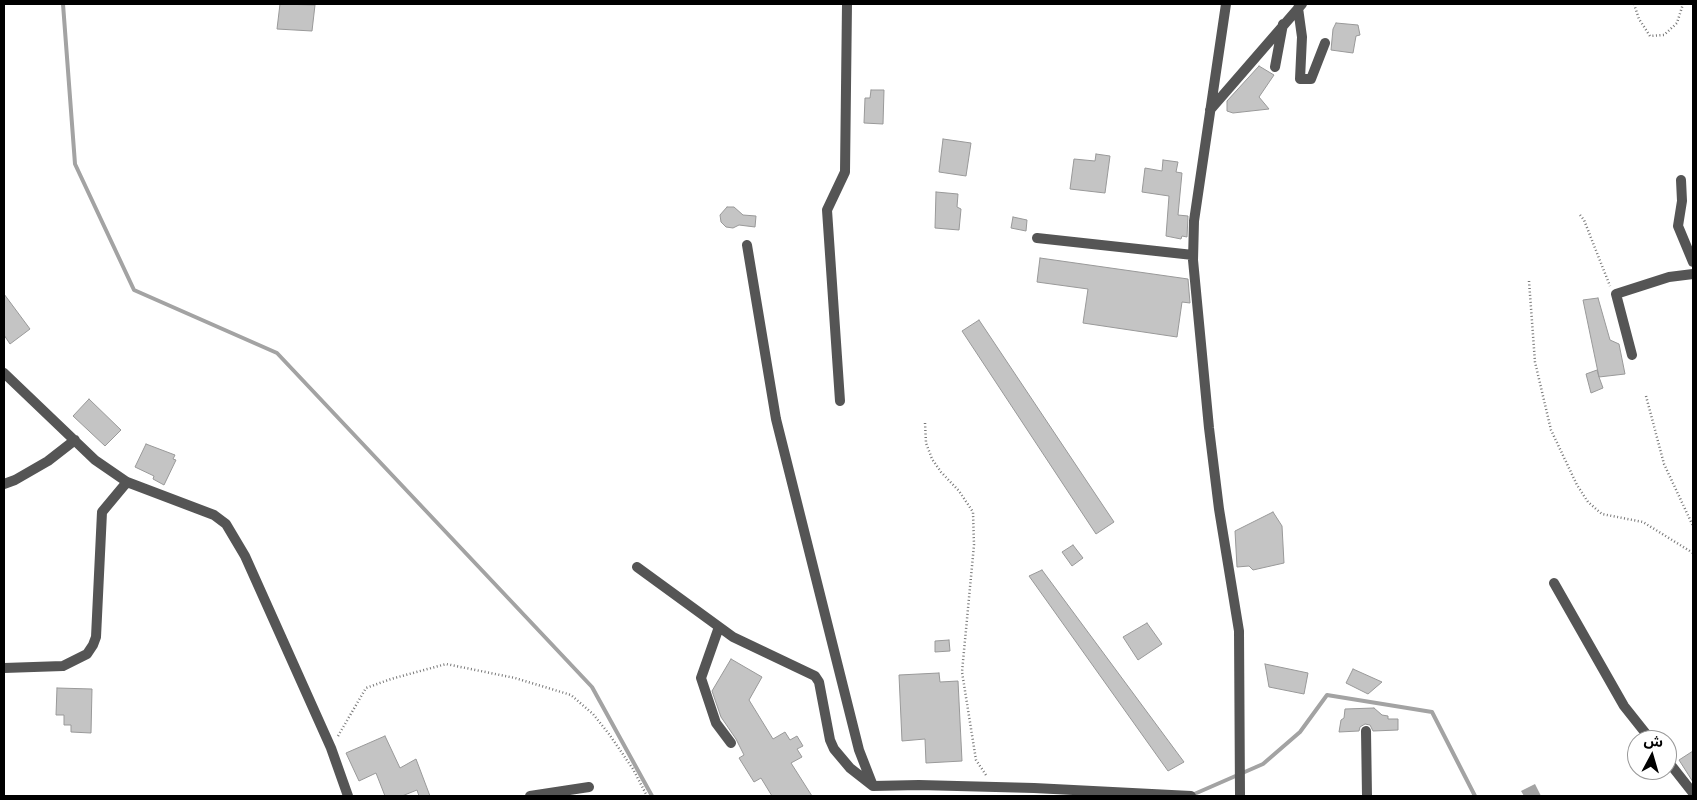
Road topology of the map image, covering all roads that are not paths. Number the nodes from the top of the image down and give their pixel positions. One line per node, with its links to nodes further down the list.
1 (847, 4): 16 (street)
2 (1226, 4): 7 (street)
3 (1300, 6): 4 (street); 5 (street)
4 (1283, 24): 6 (street); 7 (street)
5 (1325, 43)
6 (1275, 67)
7 (1210, 110): 11 (street)
8 (1681, 180): 12 (street)
9 (1038, 238): 11 (street)
10 (747, 245): 28 (street)
11 (1193, 255): 30 (street)
12 (1693, 262)
13 (1693, 274): 14 (street)
14 (1632, 355)
15 (4, 373): 17 (street)
16 (840, 401)
17 (74, 440): 18 (street); 19 (street)
18 (127, 482): 23 (street); 32 (street)
19 (4, 484)
20 (637, 567): 22 (street)
21 (1554, 583): 24 (street)
22 (720, 627): 26 (street); 28 (street)
23 (4, 668)
24 (1643, 730)
25 (1366, 731): 35 (street)
26 (731, 743)
27 (1677, 773): 31 (street)
28 (873, 786): 34 (street)
29 (589, 787): 33 (street)
30 (1240, 792)
31 (1693, 793)
32 (348, 796)
33 (530, 796)
34 (1191, 796)
35 (1367, 796)

